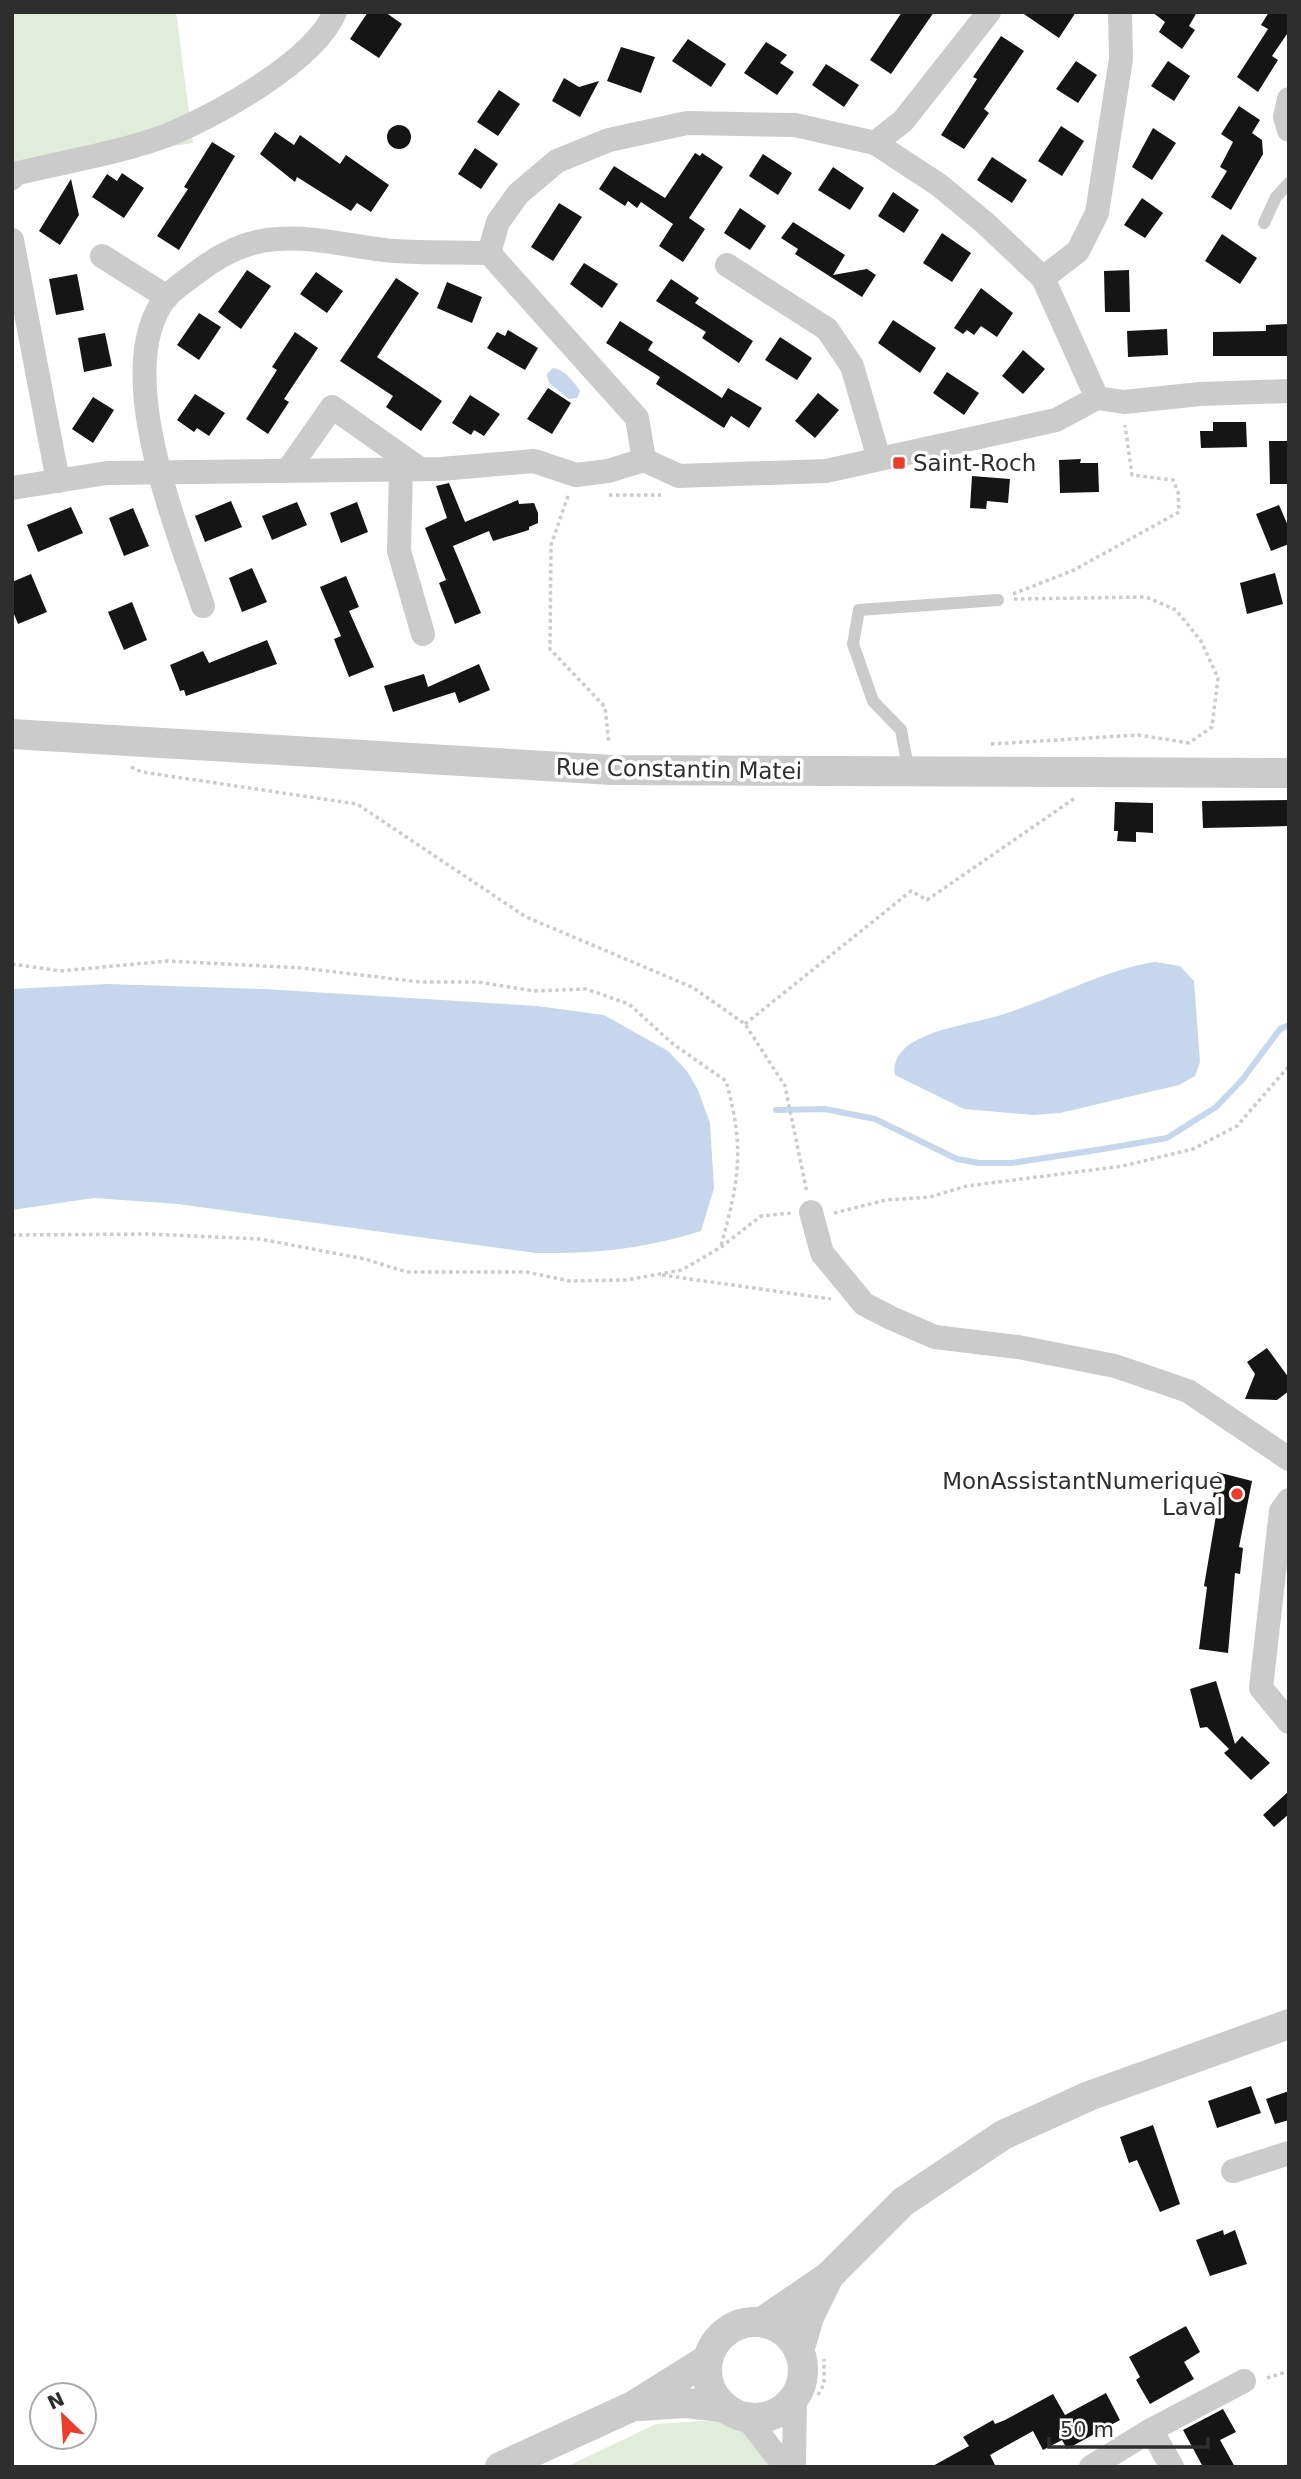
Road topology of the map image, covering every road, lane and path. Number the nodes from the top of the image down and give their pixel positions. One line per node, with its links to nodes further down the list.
1 (335, 12): 7 (street)
2 (989, 12): 6 (street)
3 (1120, 12): 14 (street)
4 (1289, 99): 5 (street)
5 (1289, 130)
6 (876, 143): 11 (street); 14 (street)
7 (12, 178)
8 (1289, 183): 9 (lane)
9 (1264, 223)
10 (12, 240): 25 (street)
11 (489, 253): 15 (street); 20 (street)
12 (102, 256): 15 (street)
13 (727, 265): 19 (street)
14 (1043, 278): 17 (street)
15 (167, 297): 23 (street)
16 (1289, 391): 18 (street)
17 (1097, 398): 18 (street); 19 (street)
18 (1124, 402): 27 (path)
19 (879, 459): 20 (street)
20 (644, 460): 24 (street)
21 (410, 469): 22 (street); 22 (street); 24 (street); 29 (street)
22 (288, 470): 23 (street)
23 (158, 471): 25 (street); 28 (street)
24 (576, 475): 33 (path)
25 (58, 481): 26 (street)
26 (12, 488)
27 (998, 600): 31 (path); 34 (lane)
28 (203, 606)
29 (423, 634)
30 (12, 734): 33 (street, Rue Constantin Matei)
31 (991, 744)
32 (120, 762): 38 (path)
33 (612, 770): 34 (street, Rue Constantin Matei)
34 (909, 772): 35 (street, Rue Constantin Matei)
35 (1289, 773)
36 (1076, 798): 38 (path)
37 (12, 964): 42 (path)
38 (745, 1024): 40 (path)
39 (1289, 1066): 40 (path)
40 (811, 1212): 42 (path); 44 (street)
41 (12, 1235): 43 (path)
42 (721, 1247): 43 (path)
43 (656, 1274): 44 (path)
44 (864, 1304): 45 (street)
45 (1289, 1458)
46 (1289, 1500): 47 (street)
47 (1289, 1722)
48 (1289, 2024): 51 (street)
49 (1289, 2152): 50 (street)
50 (1233, 2171)
51 (828, 2277): 52 (street); 53 (street)
52 (762, 2322): 53 (street); 54 (street)
53 (811, 2349): 56 (street); 56 (path)
54 (708, 2359): 57 (street); 58 (street)
55 (1244, 2381): 59 (street)
56 (804, 2401): 58 (street); 62 (street)
57 (633, 2406): 58 (street); 60 (street)
58 (735, 2412): 61 (street)
59 (1151, 2430): 63 (street); 64 (street)
60 (500, 2467)
61 (785, 2467)
62 (793, 2467)
63 (1091, 2467)
64 (1172, 2467)

